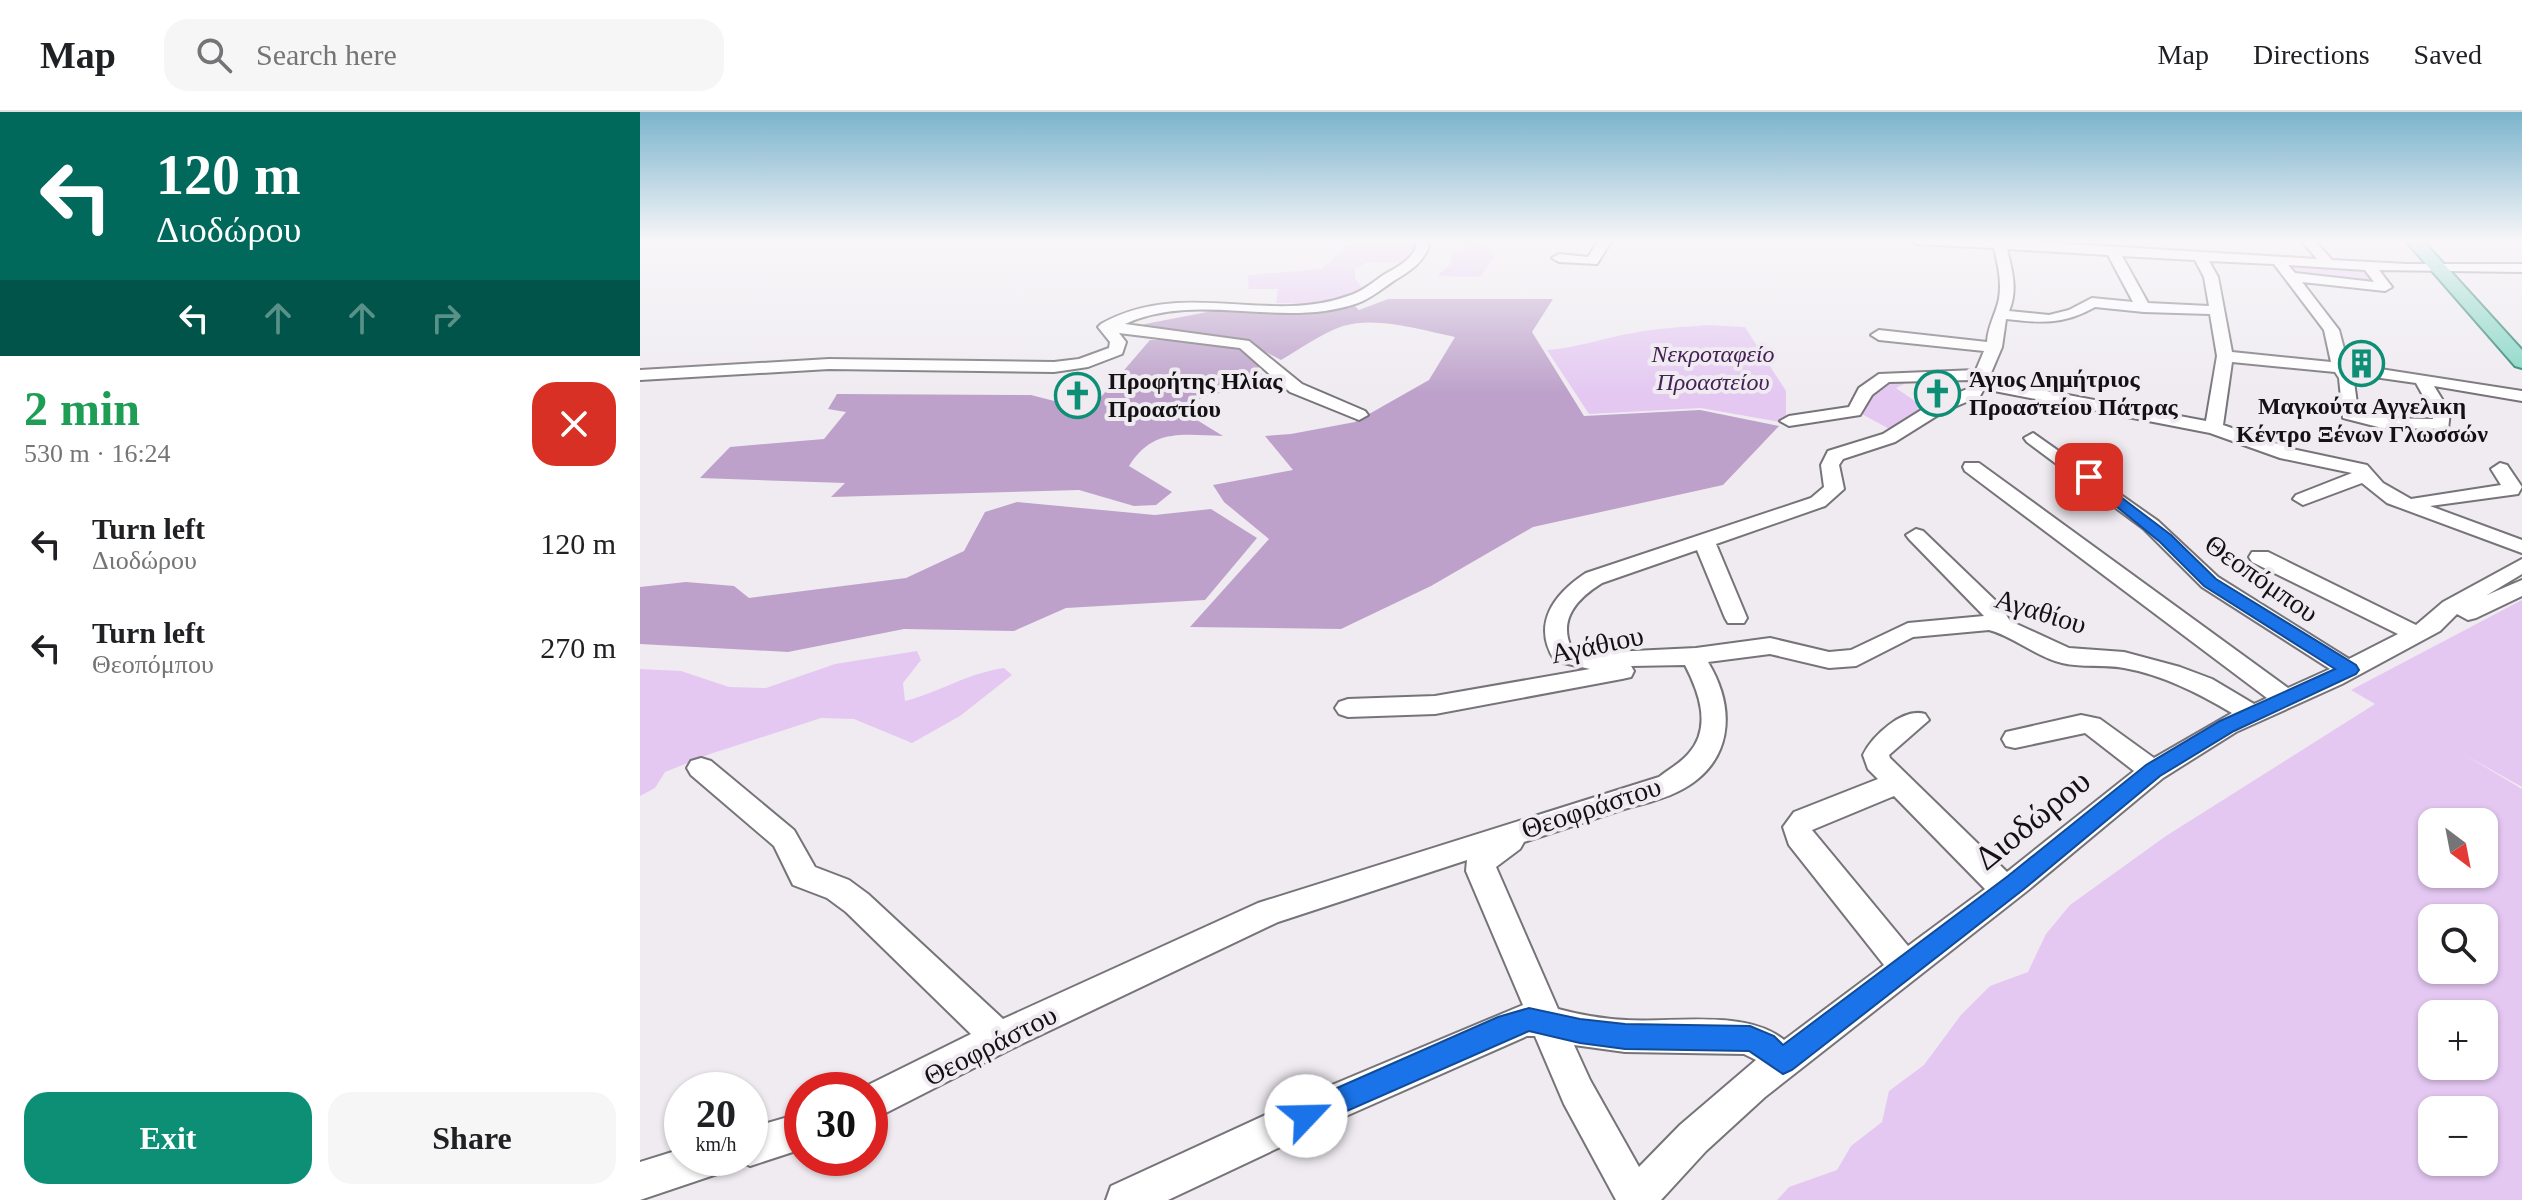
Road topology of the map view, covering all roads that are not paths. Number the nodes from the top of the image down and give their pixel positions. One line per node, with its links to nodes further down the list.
1 (1368, 291): 10 (street)
2 (2007, 291): 9 (street)
3 (2135, 291): 7 (street)
4 (2214, 291): 8 (street)
5 (2300, 291): 15 (street)
6 (2458, 291): 14 (main road)
7 (2144, 308): 8 (street); 9 (street)
8 (2218, 310): 13 (street)
9 (2000, 314): 12 (street)
10 (1112, 323): 16 (street); 20 (street)
11 (1879, 335): 12 (street)
12 (1994, 347): 17 (street)
13 (2225, 356): 15 (street); 22 (street)
14 (2522, 362)
15 (2341, 368): 18 (street); 18 (street)
16 (640, 375)
17 (1981, 379): 21 (street); 22 (street); 30 (street)
18 (2422, 379): 19 (street)
19 (2522, 396)
20 (1359, 415)
21 (1789, 421)
22 (2214, 428): 26 (street)
23 (2033, 438): 40 (street, Θεοπόμπου)
24 (1972, 467): 41 (street)
25 (2500, 469): 28 (street)
26 (2367, 474): 27 (street); 28 (street)
27 (2303, 499)
28 (2411, 505): 31 (street)
29 (1916, 535): 36 (street)
30 (1704, 540): 35 (street); 38 (street)
31 (2522, 547)
32 (2260, 557): 37 (street)
33 (2522, 565): 37 (street, Διοδώρου)
34 (2522, 587): 37 (street)
35 (1736, 618)
36 (2000, 624): 39 (street, Αγαθίου); 43 (street, Αγαθίου)
37 (2424, 630): 40 (street, Διοδώρου)
38 (1691, 654): 39 (street, Αγάθιου); 42 (street, Αγάθιου); 49 (street, Θεοφράστου)
39 (1856, 658)
40 (2349, 670): 41 (street, Διοδώρου)
41 (2286, 699): 43 (street, Διοδώρου)
42 (1348, 708)
43 (2252, 714): 47 (street, Διοδώρου)
44 (1916, 720): 48 (street)
45 (2015, 739): 47 (street)
46 (701, 768): 53 (street)
47 (2153, 771): 50 (street, Διοδώρου)
48 (1897, 783): 50 (street); 51 (street)
49 (1514, 832): 52 (street); 53 (street, Θεοφράστου)
50 (2005, 890): 51 (street, Διοδώρου)
51 (1906, 968): 54 (street, Διοδώρου)
52 (1546, 1022): 54 (street); 58 (street); 59 (street)
53 (999, 1038): 55 (street, Θεοφράστου)
54 (1783, 1061): 58 (street, Διοδώρου)
55 (888, 1094)
56 (664, 1173): 57 (street)
57 (640, 1181)
58 (1636, 1199)
59 (1125, 1200)

